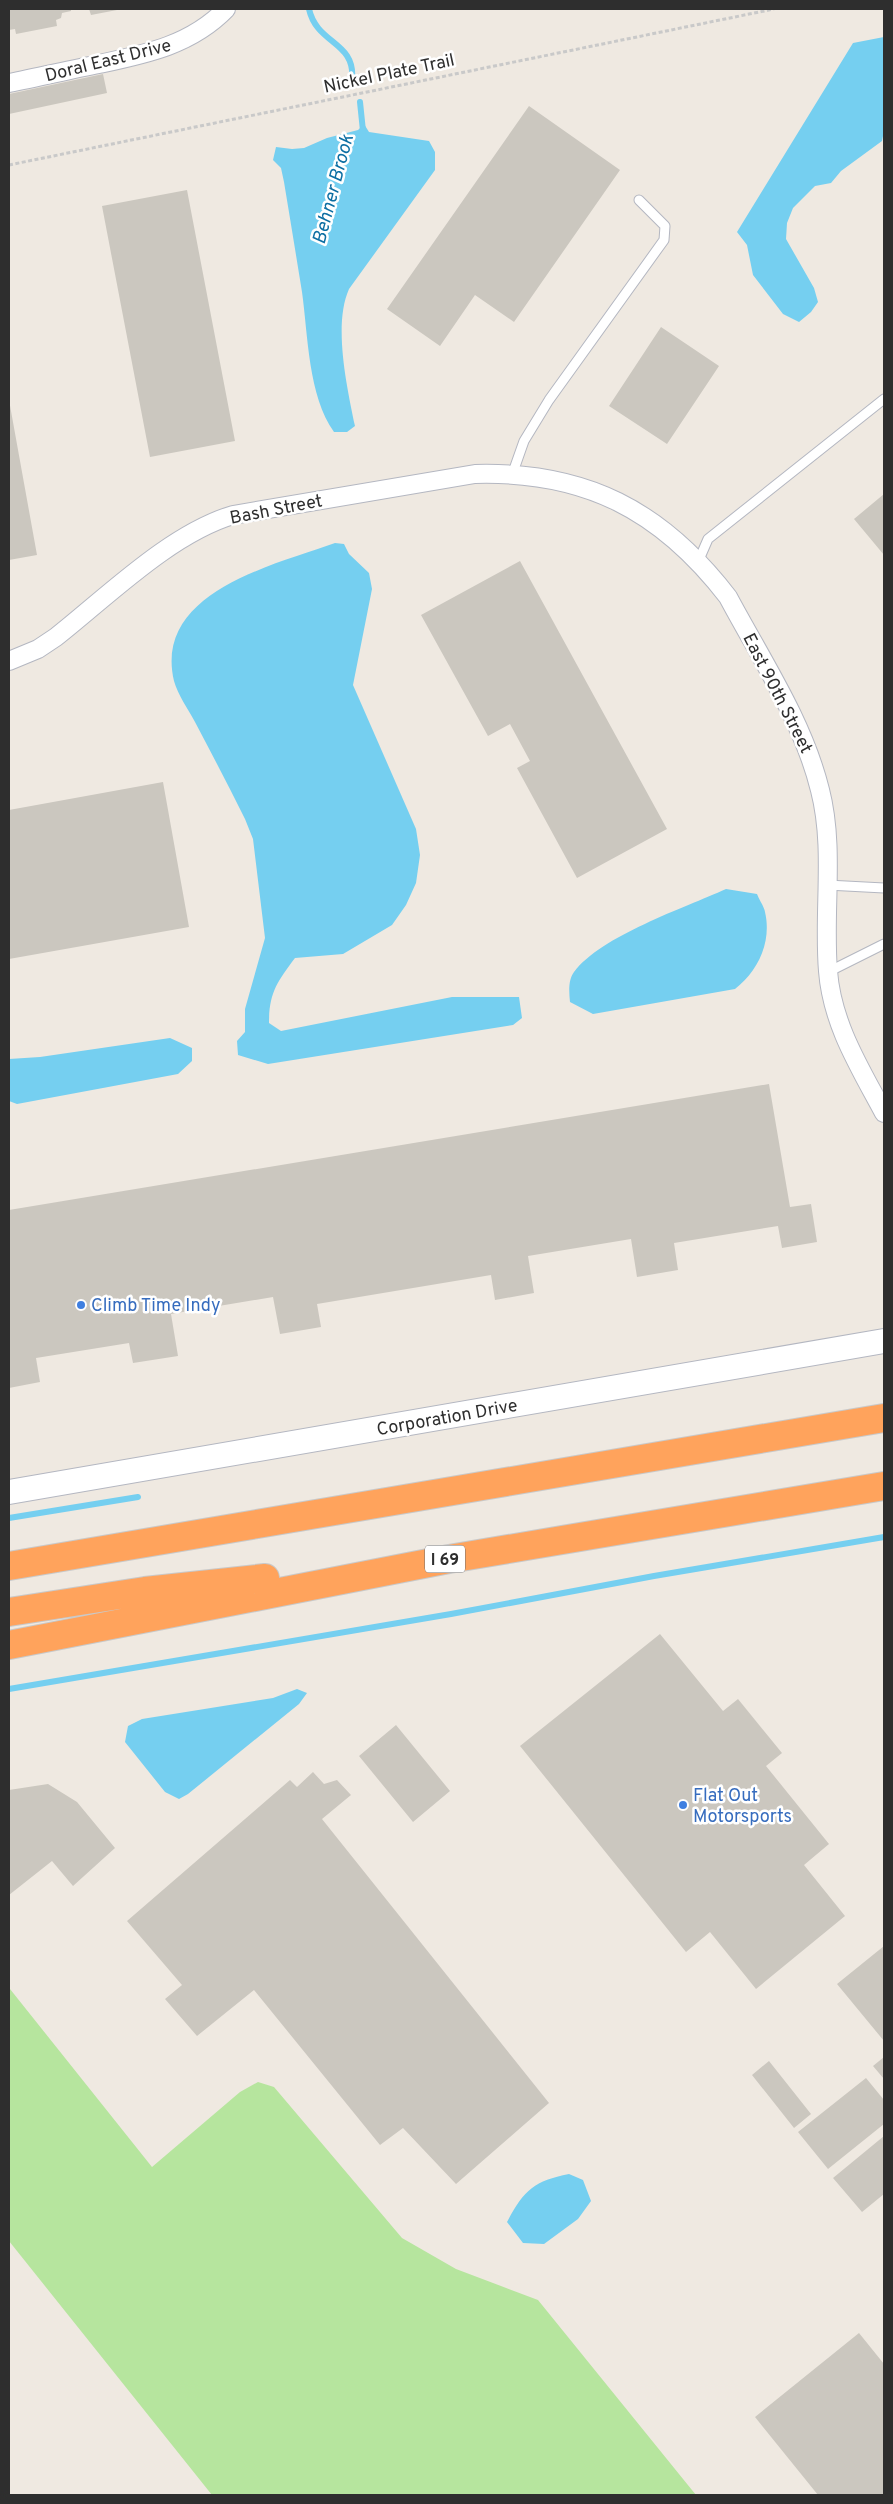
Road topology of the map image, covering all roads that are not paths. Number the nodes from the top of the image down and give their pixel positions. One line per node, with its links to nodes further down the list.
1 (226, 9): 2 (street, Doral East Drive)
2 (9, 83)
3 (639, 200): 5 (lane)
4 (884, 399): 7 (lane)
5 (512, 474): 6 (street, Bash Street); 8 (street, Bash Street)
6 (584, 488): 7 (street, East 90th Street)
7 (698, 562): 9 (street, East 90th Street)
8 (9, 661)
9 (827, 885): 10 (lane); 12 (street, East 90th Street)
10 (884, 888)
11 (884, 944): 12 (lane)
12 (828, 972): 13 (street, East 90th Street)
13 (884, 1114)
14 (884, 1341): 17 (street, Corporation Drive)
15 (884, 1418): 19 (highway)
16 (884, 1486): 18 (highway, I 69)
17 (9, 1492)
18 (449, 1559): 20 (highway); 21 (highway, I 69)
19 (9, 1566)
20 (9, 1612)
21 (9, 1645)

